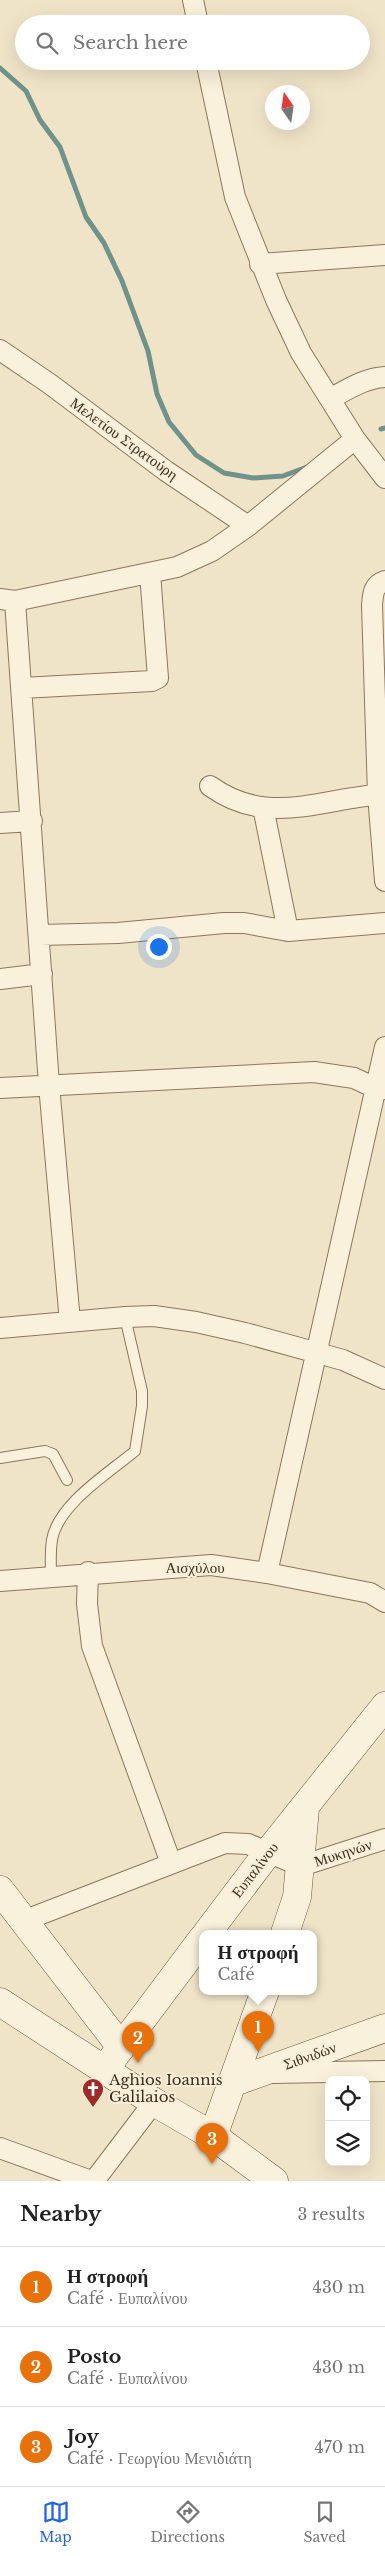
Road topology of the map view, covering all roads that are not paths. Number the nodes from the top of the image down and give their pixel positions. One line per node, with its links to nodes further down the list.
1 (193, 0): 2 (street)
2 (196, 15)
3 (208, 70): 5 (street)
4 (385, 256): 5 (street)
5 (260, 264): 8 (street)
6 (0, 350): 11 (street, Μελετίου Στρατούρη)
7 (385, 377): 8 (street)
8 (330, 399): 9 (street)
9 (355, 439): 10 (street); 11 (street)
10 (382, 470)
11 (248, 526): 12 (street)
12 (150, 573): 14 (street); 15 (street)
13 (385, 581): 17 (street)
14 (7, 600): 15 (street)
15 (22, 688): 19 (street)
16 (210, 786): 18 (street)
17 (382, 794): 18 (street); 21 (street)
18 (263, 807): 23 (street)
19 (32, 821): 20 (street); 24 (street)
20 (0, 823)
21 (385, 881)
22 (385, 923): 23 (street)
23 (288, 931): 24 (street)
24 (40, 936): 25 (street)
25 (42, 974): 26 (street); 28 (street)
26 (0, 978)
27 (385, 1047): 30 (street)
28 (49, 1086): 29 (street); 30 (street); 32 (street)
29 (0, 1088)
30 (380, 1089): 34 (street)
31 (125, 1316): 32 (street); 34 (street); 40 (lane)
32 (70, 1322): 33 (street)
33 (0, 1328)
34 (316, 1353): 35 (street); 39 (street)
35 (385, 1379)
36 (0, 1458): 37 (lane)
37 (67, 1480)
38 (88, 1572): 39 (street, Αισχύλου); 40 (street, Αισχύλου); 47 (street)
39 (267, 1573): 42 (street, Αισχύλου)
40 (51, 1576): 41 (street, Αισχύλου)
41 (0, 1581)
42 (385, 1602)
43 (385, 1706): 44 (street, Ευπαλίνου)
44 (305, 1808): 46 (street, Ευπαλίνου); 48 (street, Ευπαλίνου)
45 (385, 1839): 48 (street, Μυκηνών)
46 (269, 1852): 47 (street); 48 (street); 51 (street, Ευπαλίνου)
47 (171, 1863): 50 (street)
48 (301, 1866): 52 (street, Ευπαλίνου)
49 (0, 1890): 50 (street)
50 (23, 1921): 57 (street)
51 (209, 1930)
52 (286, 1930)
53 (199, 1943): 57 (street)
54 (265, 1995): 61 (street)
55 (0, 2002): 58 (street)
56 (385, 2028): 60 (street, Σιθνιδών)
57 (121, 2047): 58 (street)
58 (104, 2069): 62 (street)
59 (385, 2071): 60 (street)
60 (263, 2073): 61 (street, Σιθνιδών)
61 (234, 2082): 63 (street)
62 (154, 2102): 63 (street); 66 (street)
63 (213, 2136): 65 (street)
64 (0, 2148): 66 (street)
65 (266, 2178)
66 (93, 2181)

